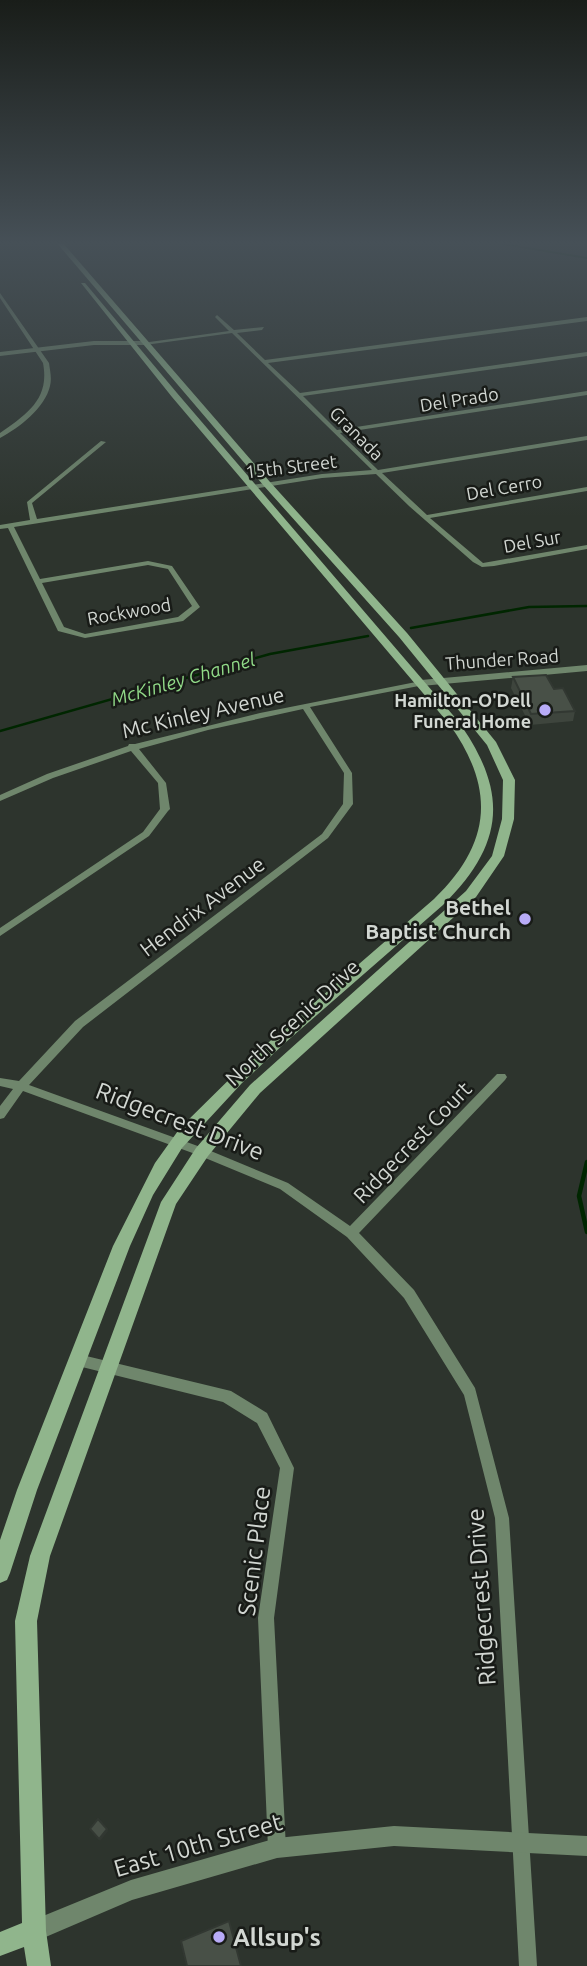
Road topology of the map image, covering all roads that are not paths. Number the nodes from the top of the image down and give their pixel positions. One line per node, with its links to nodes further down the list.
1 (26, 334): 8 (street)
2 (130, 334): 7 (main road, North Scenic Drive)
3 (131, 334): 7 (main road, North Scenic Drive)
4 (220, 334): 7 (street)
5 (237, 334): 11 (street, Granada)
6 (476, 334): 11 (street)
7 (138, 343): 8 (street); 19 (main road, North Scenic Drive); 20 (main road, North Scenic Drive)
8 (37, 350): 9 (street); 15 (street)
9 (0, 354)
10 (587, 354): 13 (street)
11 (264, 362): 13 (street, Granada)
12 (587, 394): 14 (street, Del Prado)
13 (299, 395): 14 (street, Granada)
14 (335, 432): 18 (street, Granada)
15 (0, 436)
16 (587, 438): 18 (street, 15th Street)
17 (103, 442): 23 (street)
18 (376, 472): 19 (street, 15th Street); 22 (street, Granada)
19 (267, 484): 20 (street, 15th Street); 28 (main road, North Scenic Drive)
20 (251, 487): 23 (street, 15th Street); 28 (main road, North Scenic Drive)
21 (587, 489): 22 (street, Del Cerro)
22 (427, 517): 27 (street, Granada)
23 (34, 521): 24 (street, 15th Street)
24 (10, 525): 25 (street, 15th Street); 29 (street, Rockwood)
25 (0, 527)
26 (587, 547): 27 (street, Del Sur)
27 (482, 565)
28 (339, 575): 31 (main road, North Scenic Drive); 32 (main road, North Scenic Drive)
29 (38, 581): 29 (street, Rockwood)
30 (587, 668): 31 (street, Thunder Road)
31 (438, 679): 32 (street, Thunder Road); 38 (main road, North Scenic Drive)
32 (421, 683): 33 (street, Mc Kinley Avenue); 37 (main road, North Scenic Drive)
33 (305, 706): 34 (street, Mc Kinley Avenue); 41 (street, Hendrix Avenue)
34 (132, 746): 35 (street, Mc Kinley Avenue); 36 (street)
35 (0, 798)
36 (0, 933)
37 (400, 934): 38 (street); 43 (main road, North Scenic Drive)
38 (418, 942): 44 (main road, North Scenic Drive)
39 (500, 1077): 45 (street, Ridgecrest Court)
40 (0, 1082): 41 (street, Ridgecrest Drive)
41 (21, 1086): 42 (street, Hendrix Avenue); 43 (street, Ridgecrest Drive)
42 (0, 1115)
43 (176, 1143): 44 (street, Ridgecrest Drive); 46 (main road, North Scenic Drive)
44 (202, 1152): 45 (street, Ridgecrest Drive); 47 (main road, North Scenic Drive)
45 (351, 1233): 49 (street, Ridgecrest Drive)
46 (78, 1360): 47 (street, Scenic Place); 48 (main road, North Scenic Drive)
47 (108, 1367): 51 (street, Scenic Place); 52 (main road, North Scenic Drive)
48 (0, 1573)
49 (520, 1841): 50 (street, East 10th Street); 51 (street, East 10th Street); 55 (street, Ridgecrest Drive)
50 (587, 1846)
51 (277, 1848): 52 (street, East 10th Street)
52 (34, 1931): 53 (main road, East 10th Street); 54 (main road, North Scenic Drive)
53 (0, 1944)
54 (39, 1966)
55 (528, 1966)

